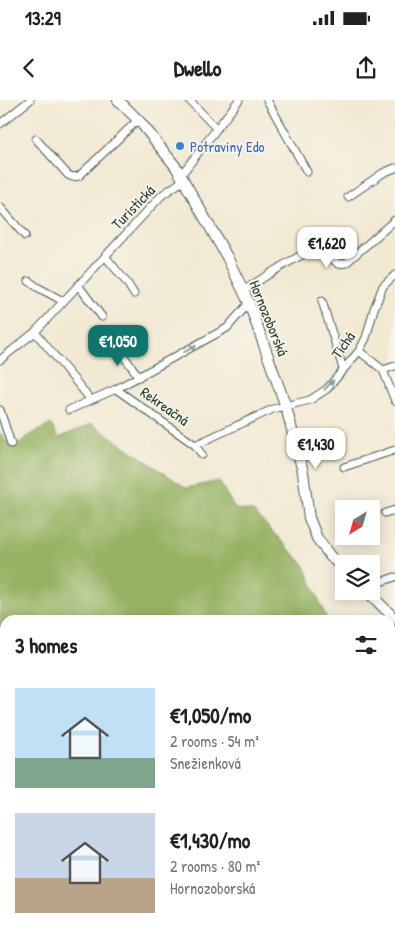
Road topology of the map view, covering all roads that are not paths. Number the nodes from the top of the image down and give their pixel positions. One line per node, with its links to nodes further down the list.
1 (30, 100): 7 (street)
2 (118, 100): 6 (street, Hornozoborská)
3 (190, 100): 8 (street)
4 (239, 100): 8 (street, Turistická)
5 (268, 100): 11 (street)
6 (138, 120): 9 (street); 12 (street, Hornozoborská)
7 (0, 124)
8 (216, 128): 12 (street, Turistická)
9 (36, 139)
10 (395, 168): 13 (street)
11 (307, 172)
12 (182, 178): 17 (street, Turistická); 21 (street, Hornozoborská)
13 (348, 197)
14 (0, 207): 16 (street)
15 (395, 220): 21 (street)
16 (25, 236)
17 (105, 256): 20 (street, Turistická); 22 (street)
18 (395, 275): 29 (street, Tichá)
19 (29, 281): 23 (street)
20 (78, 285): 23 (street, Turistická); 26 (street)
21 (243, 291): 25 (street, Hornozoborská)
22 (134, 294)
23 (63, 301): 27 (street, Turistická)
24 (322, 301): 32 (street)
25 (249, 303): 34 (street, one-way to 25); 38 (street, Hornozoborská)
26 (102, 317)
27 (35, 332): 30 (street, Turistická); 36 (street)
28 (115, 344): 34 (street)
29 (359, 352): 32 (street, Tichá); 33 (street)
30 (0, 360)
31 (395, 366): 33 (street)
32 (343, 369): 38 (street, Tichá, one-way to 32)
33 (383, 370): 37 (street)
34 (139, 376): 35 (street)
35 (116, 389): 36 (street); 42 (street, Rekreačná)
36 (91, 400): 40 (street)
37 (395, 401)
38 (286, 406): 42 (street, Rekreačná); 48 (street, Hornozoborská)
39 (0, 410): 41 (street)
40 (69, 410)
41 (11, 444)
42 (195, 445): 44 (street, Rekreačná)
43 (395, 450): 45 (street)
44 (202, 455)
45 (344, 468)
46 (395, 510): 47 (street)
47 (385, 513)
48 (335, 561)
49 (395, 578): 50 (street)
50 (380, 583)
51 (376, 600): 52 (street)
52 (391, 615)

